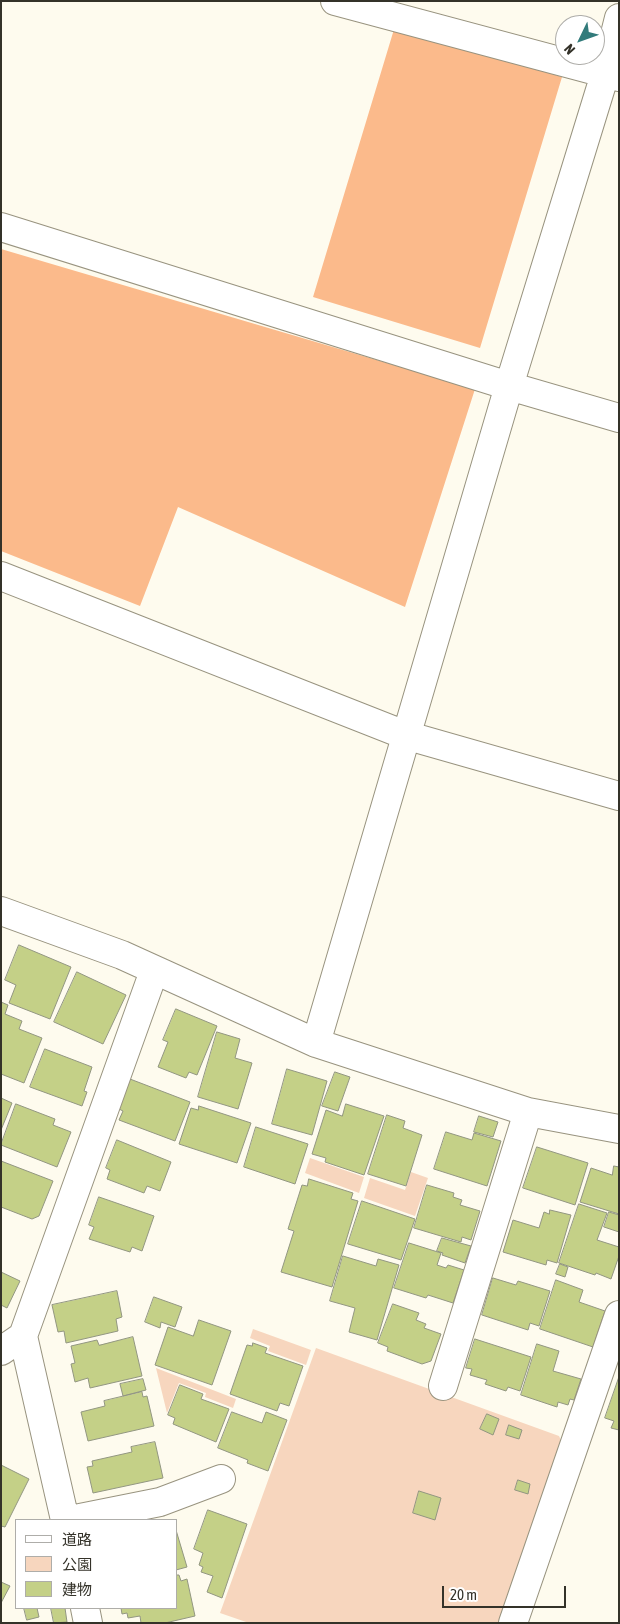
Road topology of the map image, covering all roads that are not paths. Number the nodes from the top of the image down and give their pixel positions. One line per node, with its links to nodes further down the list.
1 (335, 1): 3 (street)
2 (619, 18): 3 (street)
3 (612, 76): 5 (street)
4 (1, 226): 5 (street)
5 (509, 386): 6 (street); 8 (street)
6 (619, 418)
7 (1, 576): 8 (street)
8 (406, 735): 9 (street); 12 (street)
9 (619, 796)
10 (1, 910): 11 (street)
11 (154, 970): 12 (street); 16 (street)
12 (316, 1043): 13 (street)
13 (528, 1112): 14 (street); 17 (street)
14 (619, 1129)
15 (619, 1315): 23 (street)
16 (12, 1343): 19 (street)
17 (443, 1386)
18 (221, 1479): 20 (street)
19 (65, 1519)
20 (75, 1519)
21 (85, 1609): 22 (street)
22 (88, 1623)
23 (513, 1623)

